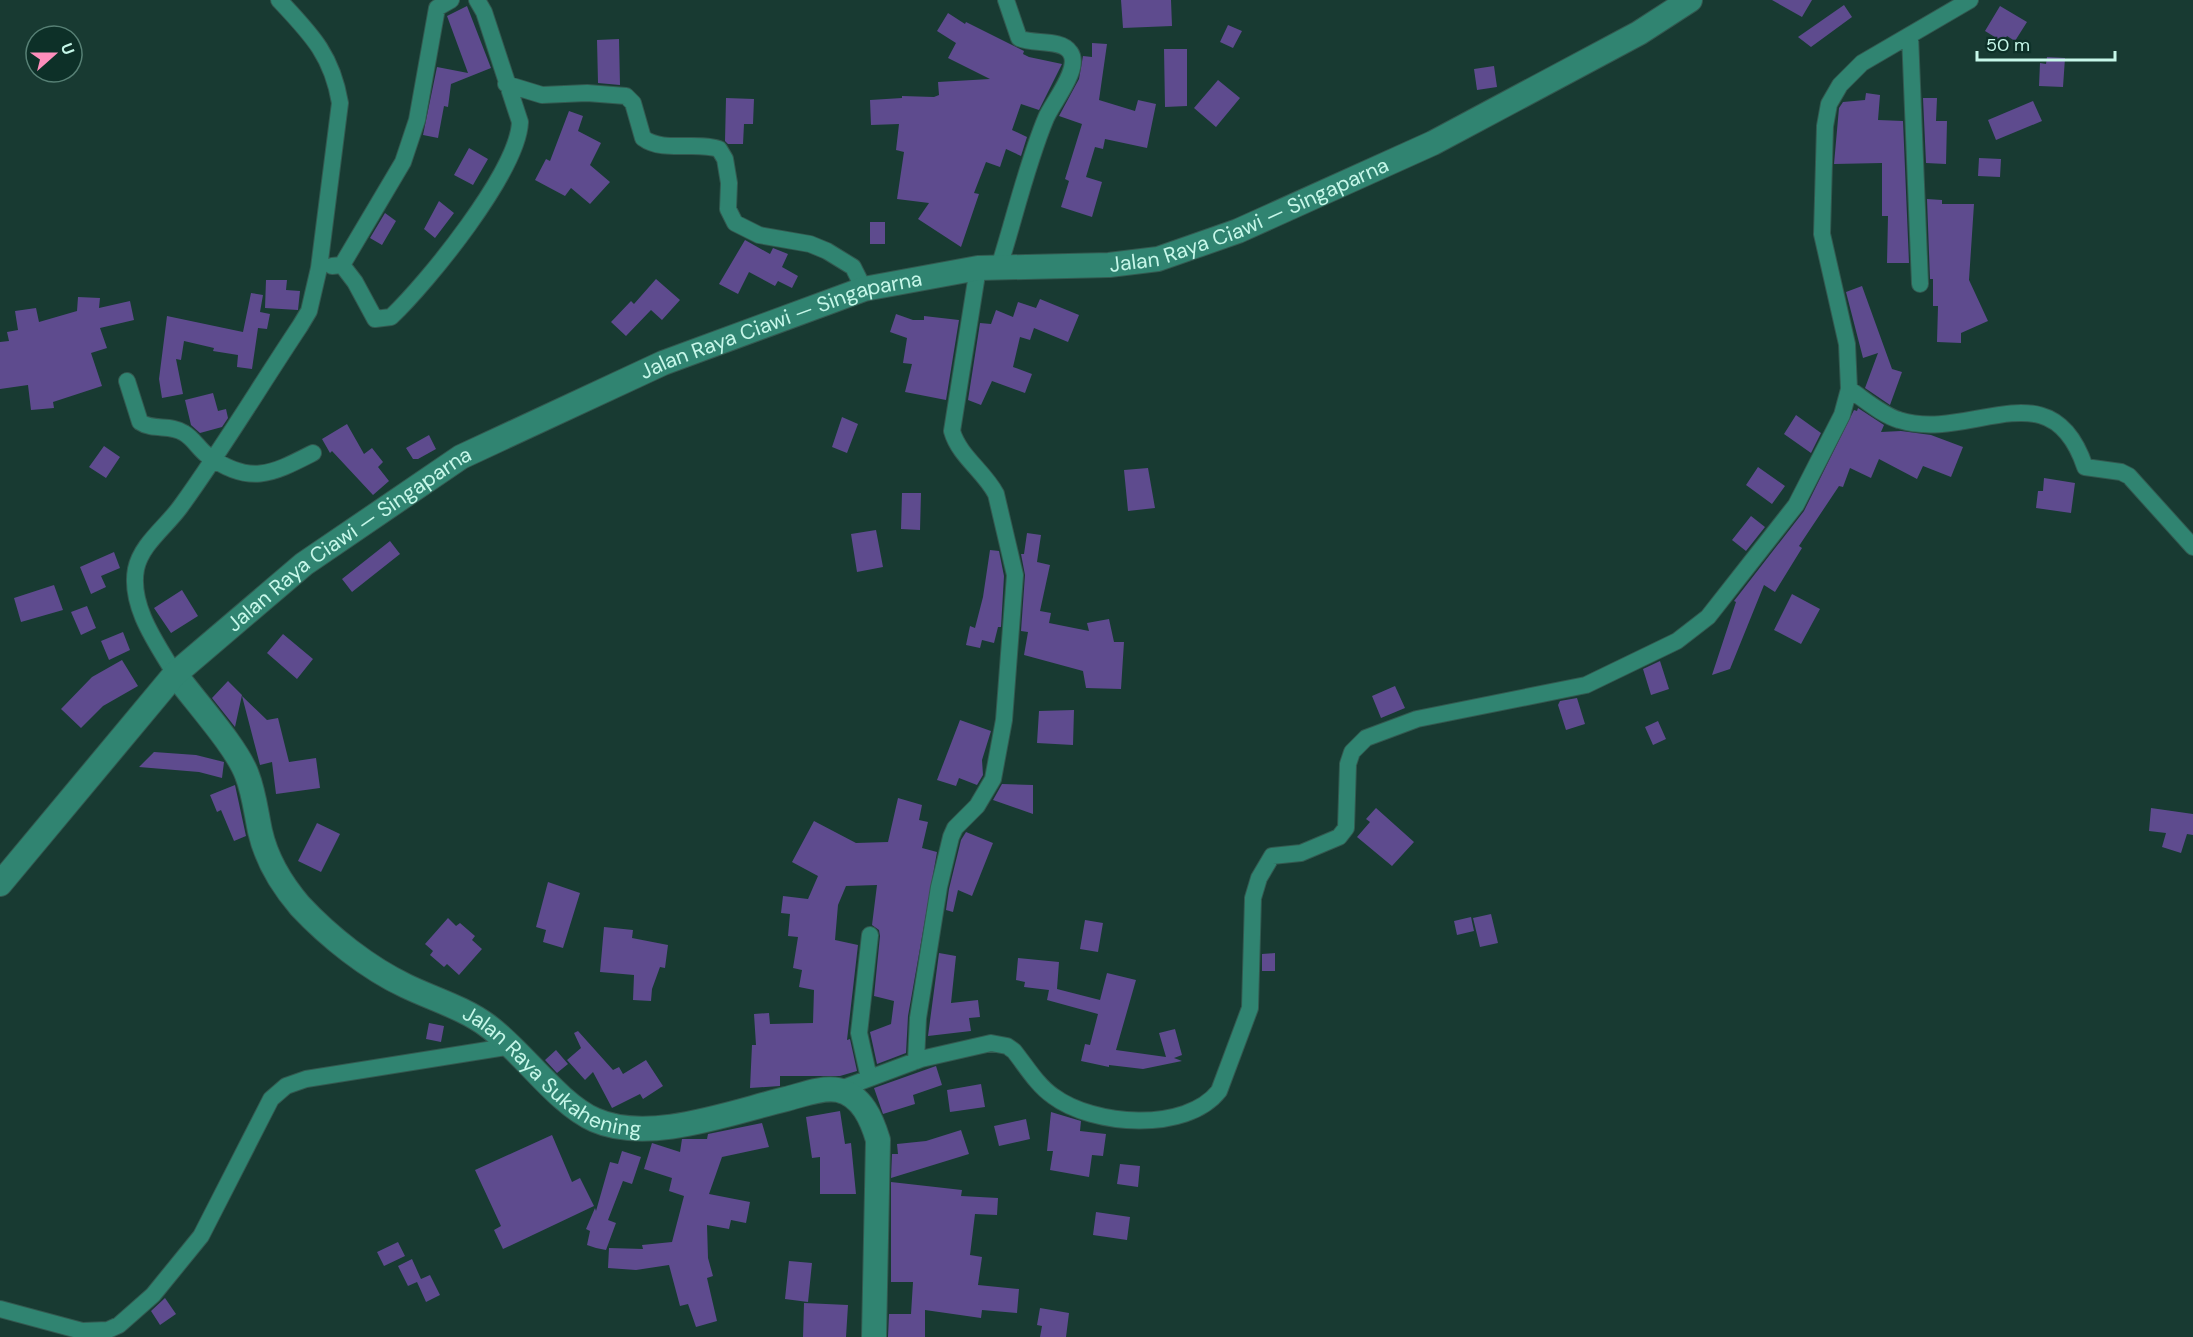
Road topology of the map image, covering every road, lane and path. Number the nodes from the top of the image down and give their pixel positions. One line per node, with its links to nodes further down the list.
1 (279, 0): 10 (street)
2 (451, 0): 9 (street)
3 (477, 0): 8 (street)
4 (1006, 0): 11 (street)
5 (1690, 0): 11 (main road, Jalan Raya Ciawi — Singaparna)
6 (1970, 0): 7 (street)
7 (1910, 35): 12 (street); 15 (street)
8 (506, 84): 9 (street); 13 (street)
9 (342, 265): 10 (street)
10 (319, 268): 17 (street)
11 (989, 268): 13 (main road, Jalan Raya Ciawi — Singaparna); 23 (street)
12 (1920, 284)
13 (864, 289): 19 (main road, Jalan Raya Ciawi — Singaparna)
14 (126, 381): 17 (street)
15 (1849, 388): 18 (street); 23 (street)
16 (313, 453): 17 (street)
17 (214, 459): 19 (street)
18 (2193, 547)
19 (175, 674): 20 (main road, Jalan Raya Ciawi — Singaparna); 22 (main road, Jalan Raya Sukahening)
20 (0, 884)
21 (870, 935): 24 (street)
22 (512, 1046): 25 (main road, Jalan Raya Sukahening); 27 (street)
23 (916, 1061): 24 (street)
24 (869, 1078): 25 (street)
25 (838, 1090): 28 (main road)
26 (0, 1309): 27 (street)
27 (96, 1334)
28 (874, 1337)

